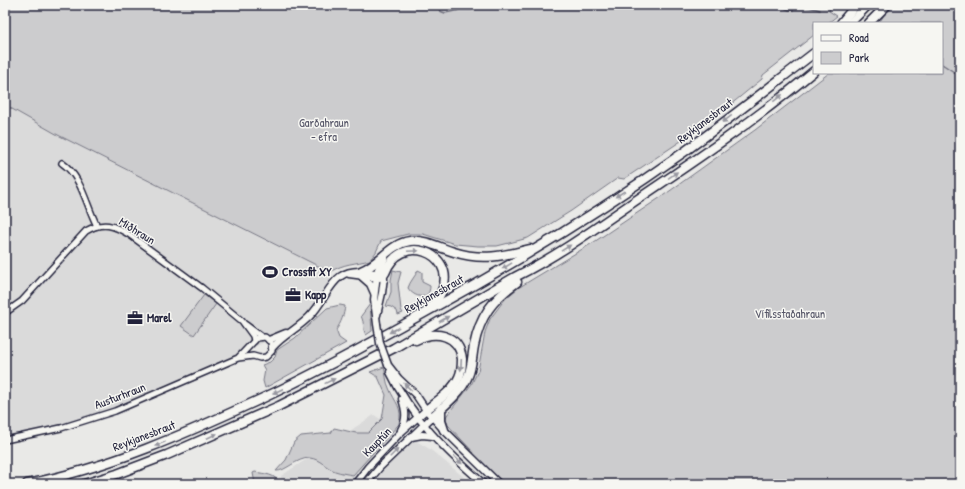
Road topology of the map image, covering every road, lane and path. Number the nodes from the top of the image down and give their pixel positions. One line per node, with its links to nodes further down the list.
1 (856, 5): 4 (highway)
2 (868, 5): 5 (highway)
3 (887, 5): 6 (highway)
4 (842, 22)
5 (851, 22)
6 (870, 22)
7 (813, 54): 11 (highway, Reykjanesbraut, one-way to 11)
8 (813, 71): 13 (highway, Reykjanesbraut, one-way to 8)
9 (62, 163): 10 (street)
10 (97, 226): 18 (street); 20 (street, Miðhraun)
11 (540, 246): 12 (highway); 17 (highway, Reykjanesbraut, one-way to 17)
12 (387, 252): 14 (highway); 15 (highway)
13 (533, 268): 29 (highway, Reykjanesbraut, one-way to 13); 31 (highway)
14 (360, 273): 15 (street, Austurhraun); 16 (street); 21 (street, Austurhraun)
15 (381, 276): 16 (street); 17 (highway, one-way to 17); 19 (street)
16 (374, 297): 19 (street)
17 (426, 312): 41 (highway, Reykjanesbraut, one-way to 41)
18 (5, 313)
19 (376, 322): 28 (street, bridge)
20 (246, 324): 22 (street, Miðhraun); 24 (street, Miðhraun)
21 (291, 331): 23 (street, Austurhraun); 25 (street, Austurhraun)
22 (262, 337): 23 (street); 24 (street, Austurhraun)
23 (269, 340): 25 (street)
24 (253, 342): 26 (street); 27 (street, Austurhraun)
25 (272, 348): 26 (street, Austurhraun)
26 (258, 357): 27 (street, Austurhraun)
27 (238, 358): 40 (street, Austurhraun)
28 (388, 365): 30 (street); 32 (street, one-way to 28)
29 (352, 370): 32 (highway, one-way to 32); 42 (highway, Reykjanesbraut, one-way to 29)
30 (398, 388): 33 (street); 37 (street)
31 (441, 408): 34 (highway); 36 (highway)
32 (426, 410): 33 (street, Kauptún); 34 (street)
33 (417, 417): 35 (street); 37 (street, Kauptún)
34 (432, 417): 35 (street, Kauptún); 36 (street)
35 (423, 424): 38 (street); 39 (street, Kauptún)
36 (444, 430): 46 (street)
37 (399, 434): 43 (street, Kauptún)
38 (433, 436): 39 (street); 45 (street, one-way to 45)
39 (409, 438): 44 (street, Kauptún, one-way to 39)
40 (5, 440)
41 (27, 484)
42 (84, 484)
43 (355, 484)
44 (366, 484)
45 (484, 484)
46 (499, 484)

